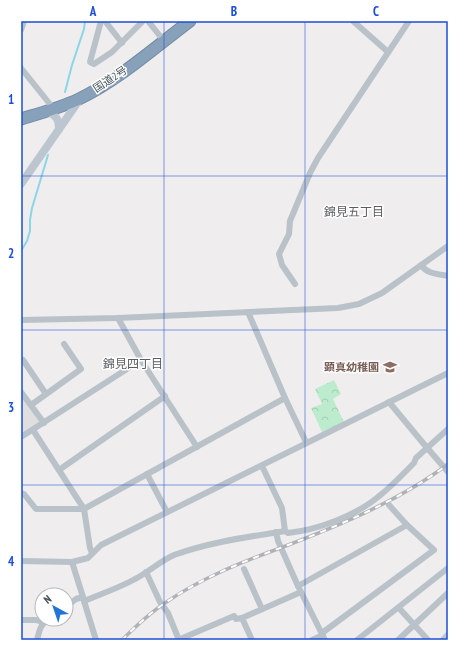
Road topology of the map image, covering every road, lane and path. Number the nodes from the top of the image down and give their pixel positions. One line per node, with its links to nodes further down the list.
1 (24, 21): 9 (street)
2 (101, 21): 11 (street)
3 (105, 21): 11 (street)
4 (143, 21): 11 (street)
5 (148, 21): 10 (street)
6 (353, 21): 12 (street)
7 (409, 21): 12 (street)
8 (188, 22): 10 (highway, 国道2号)
9 (21, 30)
10 (164, 41): 14 (highway, 国道2号)
11 (122, 43)
12 (388, 52): 22 (street)
13 (21, 68): 15 (street)
14 (80, 98): 15 (highway, 国道2号); 17 (street)
15 (50, 111): 16 (highway, 国道2号); 17 (street)
16 (21, 119)
17 (59, 129): 18 (street)
18 (21, 184)
19 (448, 246): 20 (street)
20 (421, 265): 21 (street); 23 (street)
21 (448, 276)
22 (295, 284)
23 (248, 312): 24 (street); 33 (street)
24 (118, 318): 25 (street); 28 (street)
25 (21, 320)
26 (64, 344): 31 (street)
27 (23, 360): 31 (street)
28 (141, 360): 32 (street); 36 (street)
29 (448, 373): 34 (street)
30 (21, 392): 35 (street)
31 (46, 394): 35 (street)
32 (165, 396): 41 (street); 44 (street)
33 (285, 398): 40 (street); 41 (street)
34 (389, 402): 40 (street); 42 (street)
35 (31, 405): 36 (street)
36 (44, 423): 38 (street)
37 (448, 429): 42 (street)
38 (33, 430): 39 (street); 44 (street)
39 (21, 437)
40 (306, 442): 43 (street)
41 (197, 447): 46 (street)
42 (427, 448): 45 (street); 52 (street)
43 (262, 466): 50 (street); 52 (street)
44 (59, 470): 49 (street)
45 (448, 472)
46 (147, 474): 49 (street); 50 (street)
47 (21, 493): 49 (street)
48 (389, 505): 51 (street)
49 (84, 509): 54 (street)
50 (167, 512): 54 (street)
51 (408, 525): 60 (street); 71 (street)
52 (286, 531): 53 (street)
53 (276, 532): 59 (street); 60 (street)
54 (92, 553): 56 (street)
55 (21, 561): 56 (street)
56 (72, 562): 62 (street)
57 (448, 568): 64 (street)
58 (244, 569): 65 (street)
59 (146, 572): 62 (street); 75 (street)
60 (300, 589): 65 (street); 71 (street)
61 (448, 593): 69 (street)
62 (83, 599): 63 (street); 74 (street)
63 (74, 601)
64 (399, 608): 69 (street); 78 (street)
65 (262, 609): 66 (street)
66 (242, 618): 75 (street); 76 (street)
67 (21, 620): 68 (street)
68 (34, 620)
69 (414, 625): 79 (street); 80 (street)
70 (41, 627): 73 (street)
71 (324, 636): 77 (street)
72 (448, 636): 81 (street)
73 (37, 640)
74 (96, 640)
75 (179, 640)
76 (252, 640)
77 (312, 640)
78 (357, 640)
79 (398, 640)
80 (428, 640)
81 (444, 640)

